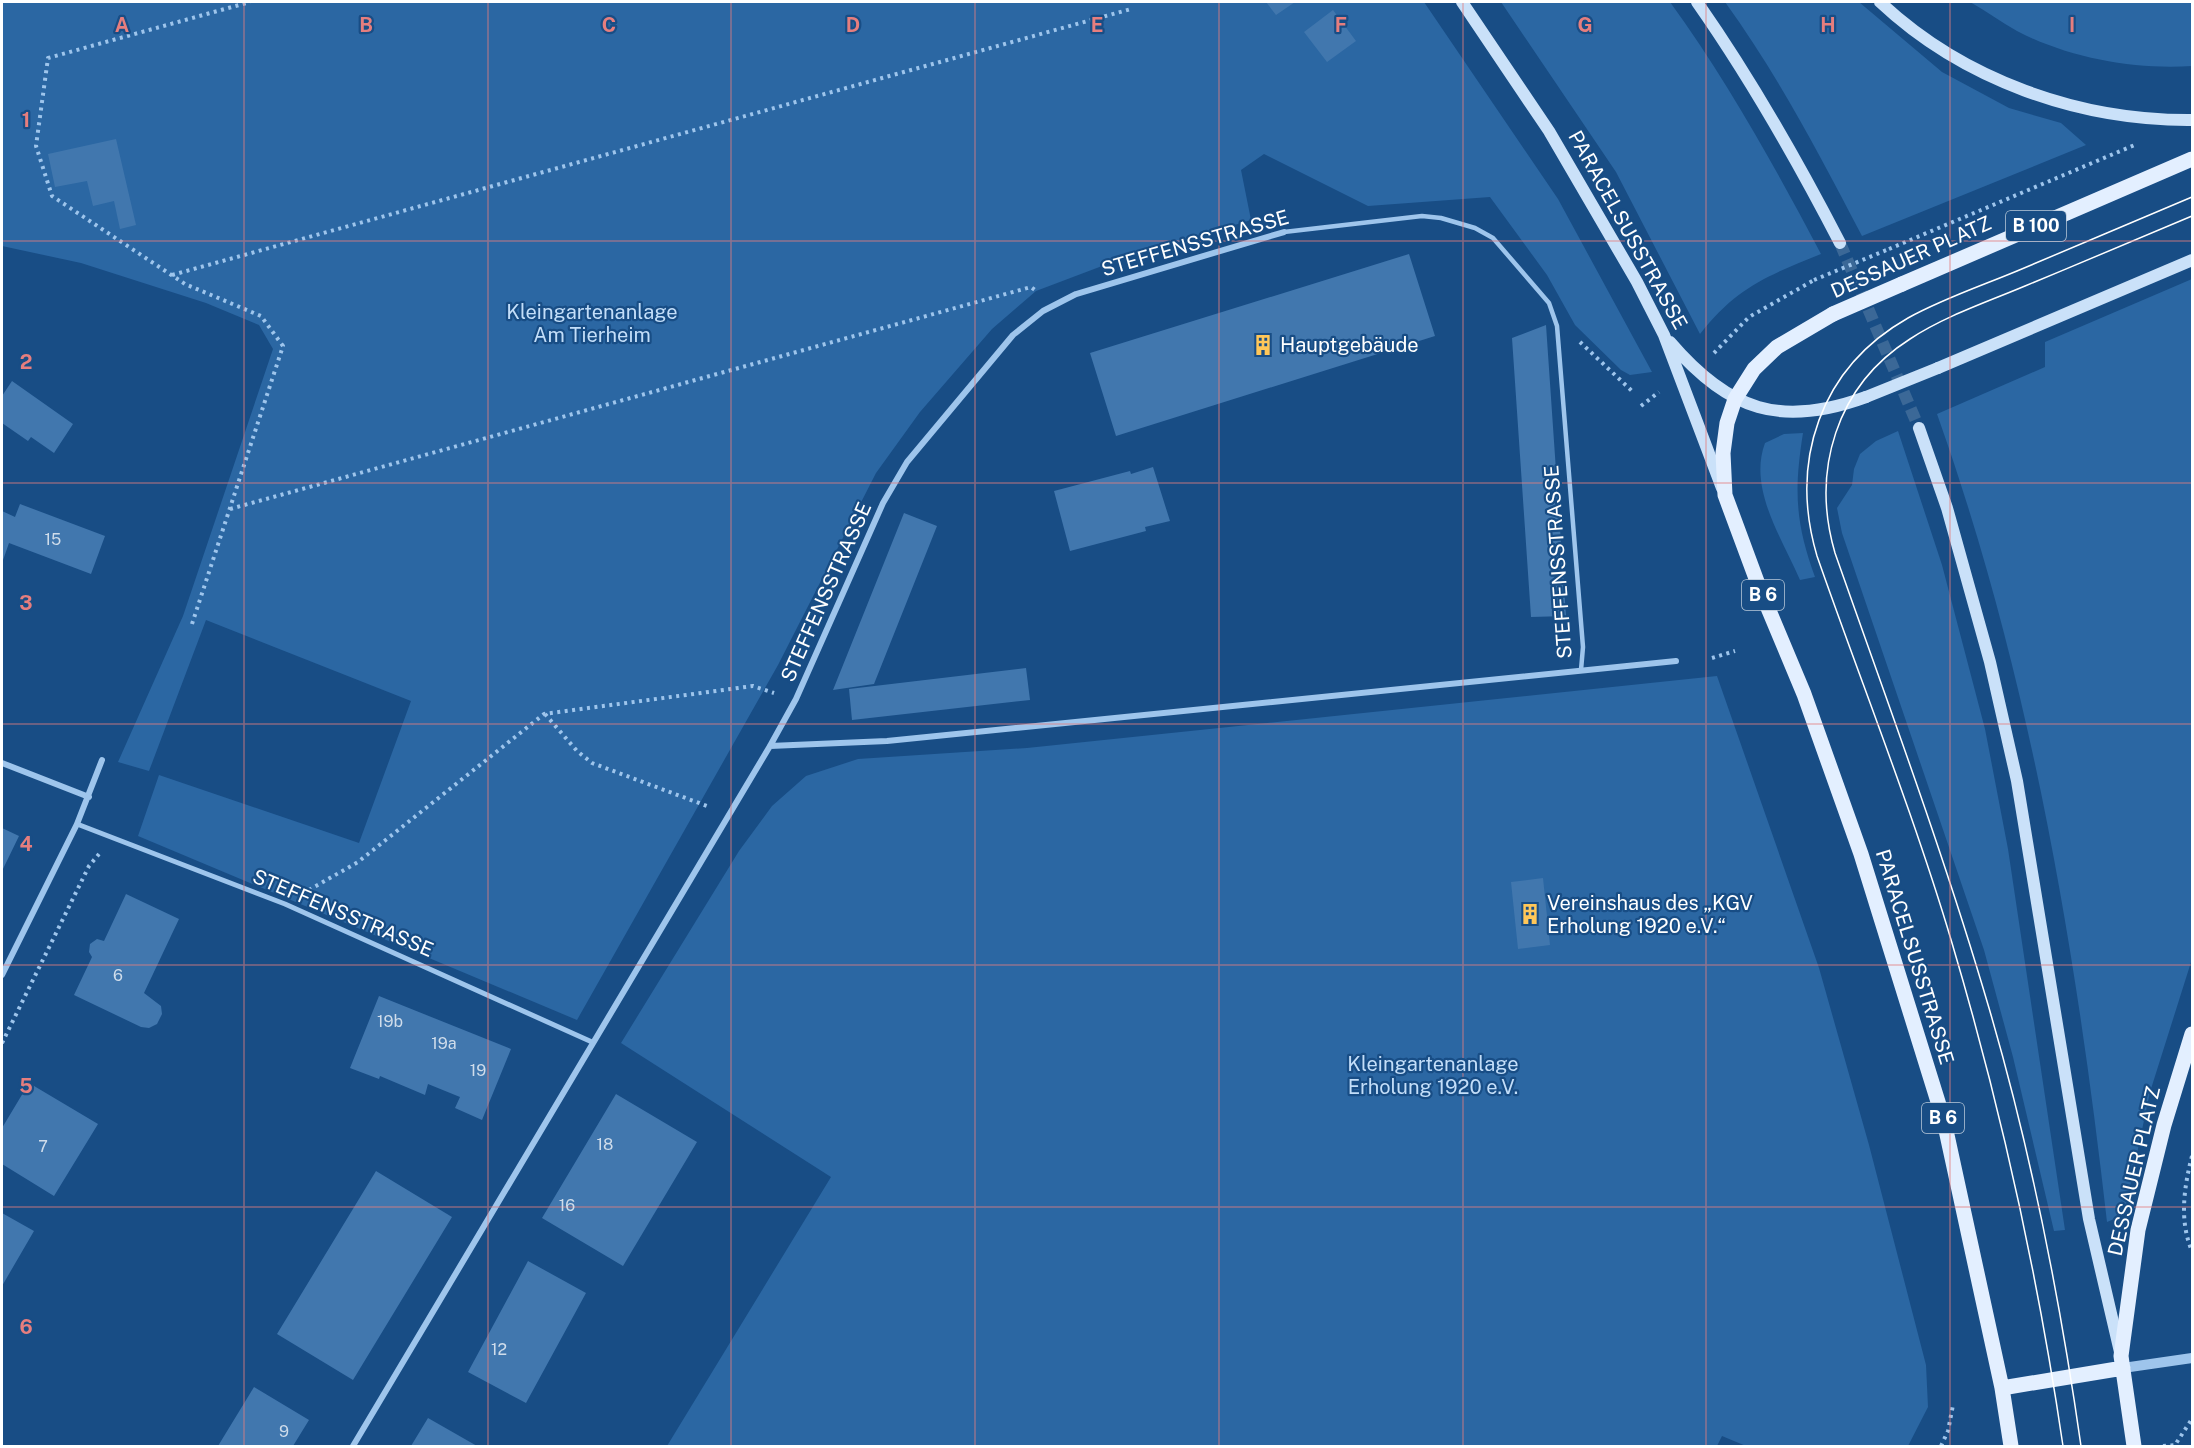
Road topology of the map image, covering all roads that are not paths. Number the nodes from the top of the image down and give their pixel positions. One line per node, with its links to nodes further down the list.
1 (1462, 2): 9 (main road, PARACELSUSSTRASSE)
2 (1697, 2): 7 (main road)
3 (1880, 2): 4 (main road)
4 (2193, 120)
5 (2193, 159): 10 (main road, DESSAUER PLATZ / B 100, bridge)
6 (1284, 232): 14 (lane, STEFFENSSTRASSE); 15 (street, STEFFENSSTRASSE)
7 (1840, 243)
8 (2193, 260): 10 (main road, bridge)
9 (1664, 335): 10 (main road); 12 (main road, PARACELSUSSTRASSE)
10 (1735, 399): 12 (main road, PARACELSUSSTRASSE)
11 (1919, 428): 25 (main road)
12 (1725, 495): 26 (main road, PARACELSUSSTRASSE / B 6)
13 (1676, 662): 14 (street, STEFFENSSTRASSE)
14 (1581, 670): 15 (street, STEFFENSSTRASSE)
15 (770, 746): 22 (street, STEFFENSSTRASSE)
16 (102, 760): 18 (street)
17 (2, 763): 18 (street)
18 (88, 797): 19 (street)
19 (77, 824): 20 (street); 22 (street, STEFFENSSTRASSE)
20 (2, 975)
21 (2193, 1034): 23 (main road, DESSAUER PLATZ)
22 (592, 1042): 27 (street, STEFFENSSTRASSE)
23 (2188, 1058): 25 (main road, DESSAUER PLATZ)
24 (2193, 1358): 25 (street)
25 (2122, 1362): 26 (main road); 29 (main road)
26 (2002, 1388): 28 (main road, PARACELSUSSTRASSE / B 6)
27 (353, 1446)
28 (2011, 1446)
29 (2134, 1446)

